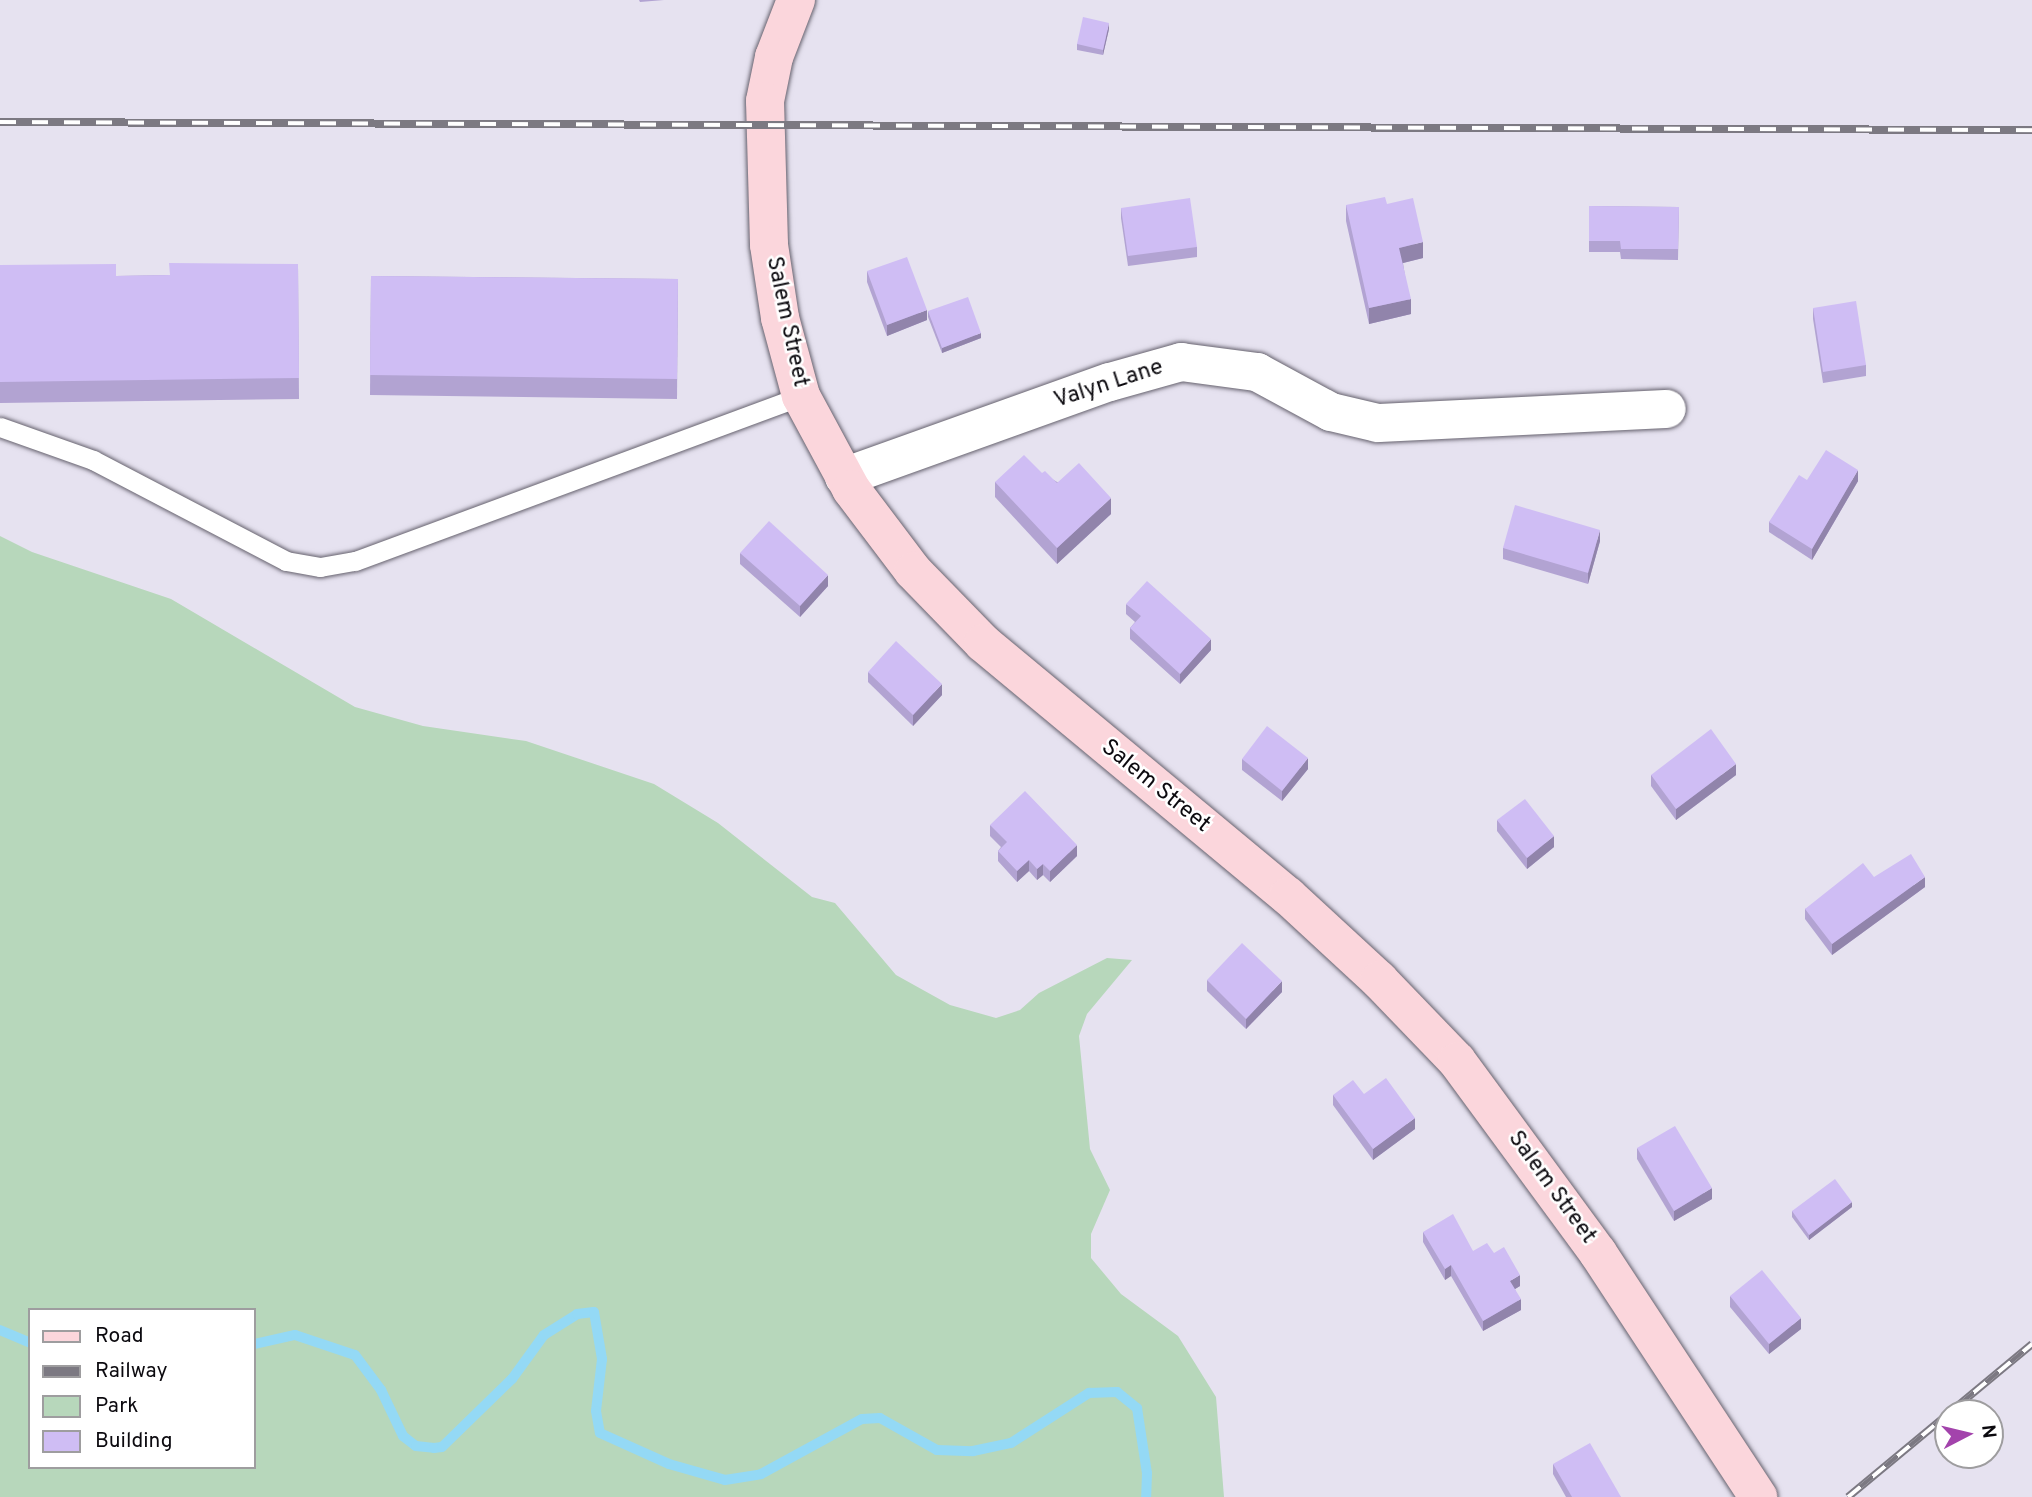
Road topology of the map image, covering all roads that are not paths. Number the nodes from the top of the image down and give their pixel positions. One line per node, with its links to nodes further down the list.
1 (796, 0): 2 (street, Salem Street)
2 (801, 396): 4 (lane); 5 (street, Salem Street)
3 (1667, 409): 5 (street, Valyn Lane)
4 (0, 427)
5 (844, 477): 6 (street, Salem Street)
6 (1758, 1497)

